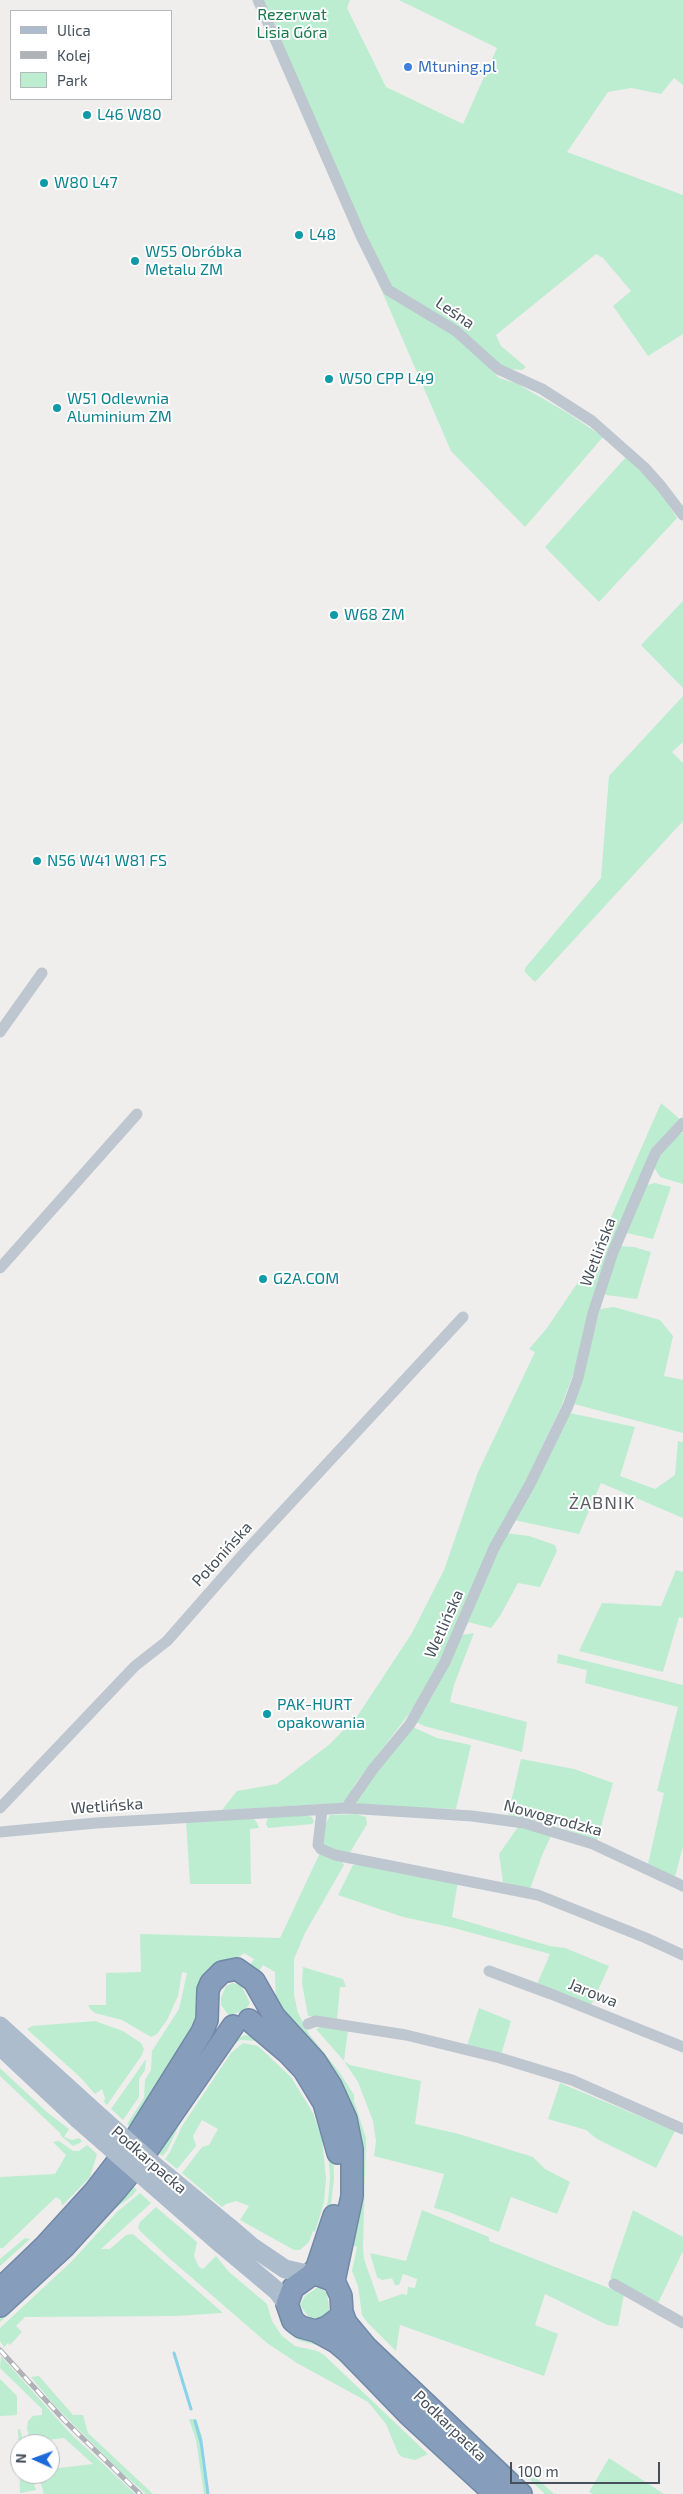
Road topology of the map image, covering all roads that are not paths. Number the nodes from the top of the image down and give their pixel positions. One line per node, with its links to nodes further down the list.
1 (258, 0): 2 (street, Leśna)
2 (683, 516)
3 (42, 973): 4 (street)
4 (0, 1030)
5 (137, 1114): 7 (street)
6 (683, 1123): 10 (street, Wetlińska)
7 (0, 1268)
8 (464, 1317): 9 (street, Połonińska)
9 (0, 1808)
10 (346, 1808): 11 (street, Wetlińska); 13 (street, Nowogrodzka)
11 (322, 1810): 12 (street, Wetlińska); 14 (street)
12 (0, 1832)
13 (683, 1886)
14 (683, 1955)
15 (489, 1971): 22 (street, Jarowa)
16 (263, 2000): 17 (highway); 18 (highway); 27 (highway)
17 (208, 2002): 18 (highway); 29 (highway)
18 (241, 2023): 26 (highway); 31 (highway)
19 (308, 2024): 24 (street)
20 (0, 2026): 23 (main road, Podkarpacka)
21 (0, 2046): 23 (main road, Podkarpacka)
22 (683, 2047)
23 (83, 2112): 25 (main road, Podkarpacka, bridge)
24 (683, 2129)
25 (225, 2236): 26 (main road, Podkarpacka); 30 (main road, Podkarpacka)
26 (311, 2276): 27 (highway); 30 (highway)
27 (334, 2281): 32 (highway)
28 (614, 2284): 33 (street)
29 (0, 2289)
30 (287, 2304): 34 (highway)
31 (0, 2306)
32 (342, 2312): 34 (highway); 36 (highway, Podkarpacka)
33 (683, 2323)
34 (316, 2331): 35 (highway, Podkarpacka)
35 (495, 2494)
36 (520, 2494)

